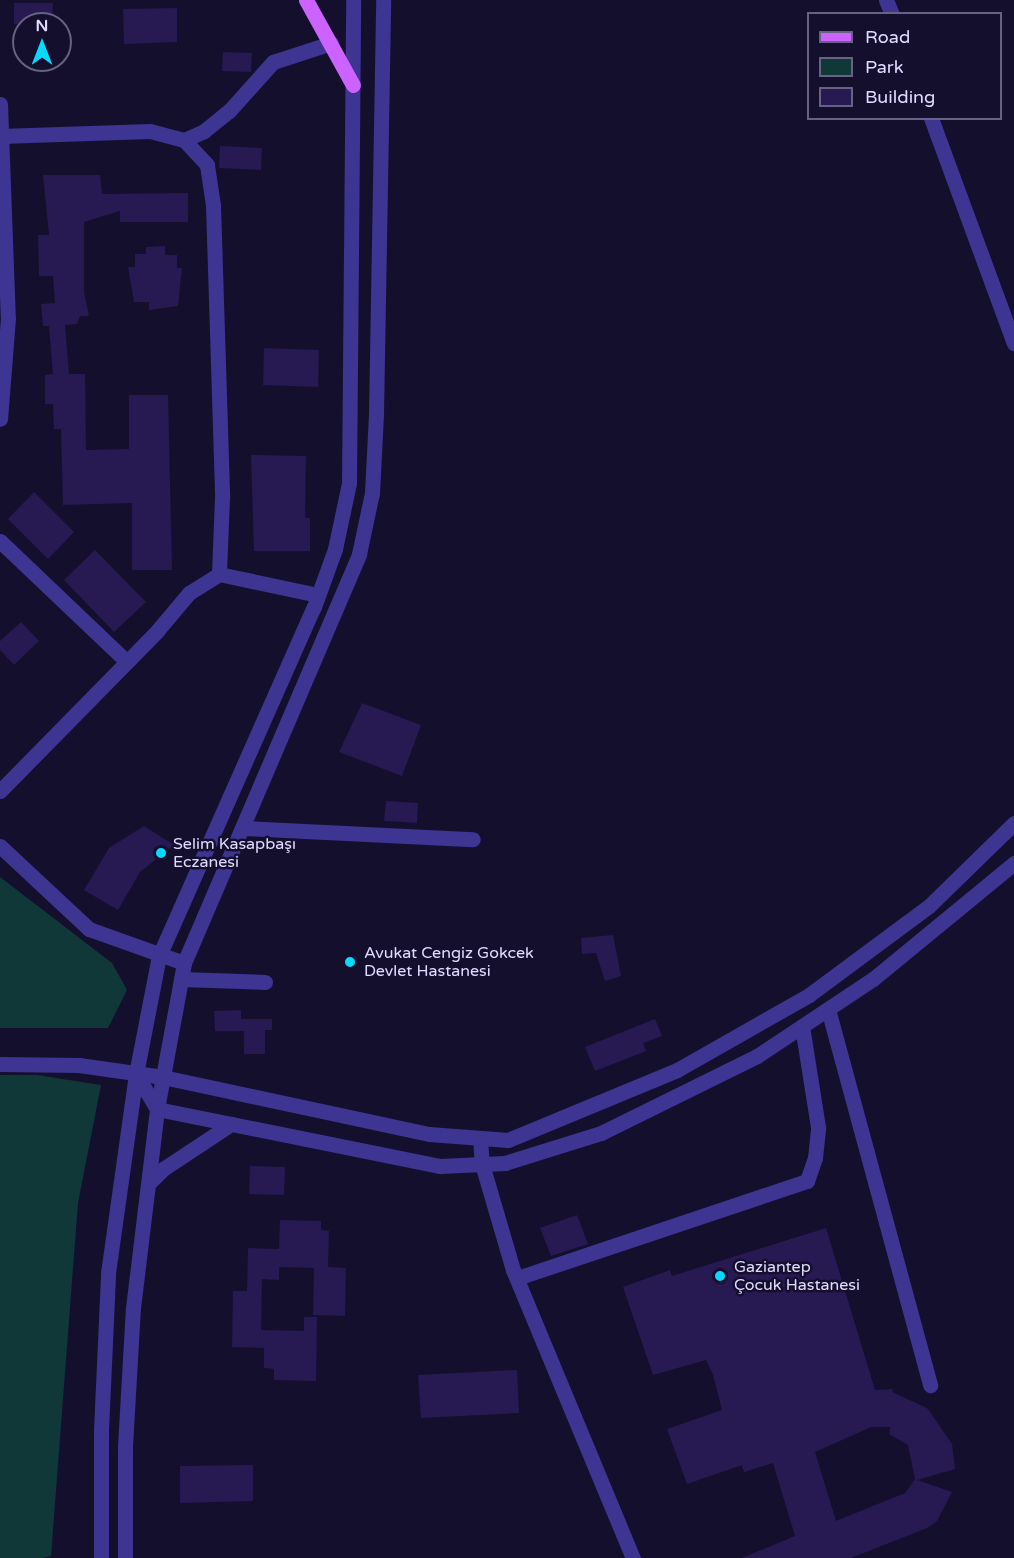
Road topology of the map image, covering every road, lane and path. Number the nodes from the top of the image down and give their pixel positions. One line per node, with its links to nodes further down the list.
1 (306, 0): 4 (main road)
2 (353, 0): 5 (street)
3 (383, 0): 19 (street)
4 (331, 43): 5 (main road); 9 (street)
5 (353, 85): 15 (street)
6 (0, 104): 8 (street)
7 (932, 120): 11 (street)
8 (1, 136): 9 (street); 10 (street)
9 (184, 140): 14 (street)
10 (4, 318): 12 (street)
11 (1014, 343)
12 (0, 418)
13 (0, 541): 16 (street)
14 (219, 574): 15 (street); 16 (street)
15 (318, 595): 23 (street)
16 (127, 662): 17 (street)
17 (0, 791)
18 (1014, 823): 34 (street)
19 (244, 828): 20 (street); 24 (street)
20 (473, 839)
21 (0, 846): 23 (street)
22 (1014, 863): 27 (street)
23 (159, 956): 24 (street); 30 (street)
24 (184, 963): 25 (street)
25 (181, 979): 26 (street); 31 (street)
26 (265, 982)
27 (828, 1009): 28 (street); 38 (street)
28 (802, 1026): 35 (street); 37 (street)
29 (0, 1064): 30 (street)
30 (136, 1074): 31 (street); 32 (street); 39 (street)
31 (163, 1077): 32 (street); 34 (street)
32 (157, 1109): 33 (street); 36 (street)
33 (231, 1124): 35 (street); 36 (street)
34 (480, 1138): 35 (street)
35 (482, 1164): 37 (street)
36 (149, 1184): 40 (street)
37 (517, 1278): 41 (street)
38 (930, 1385)
39 (101, 1558)
40 (125, 1558)
41 (633, 1558)

